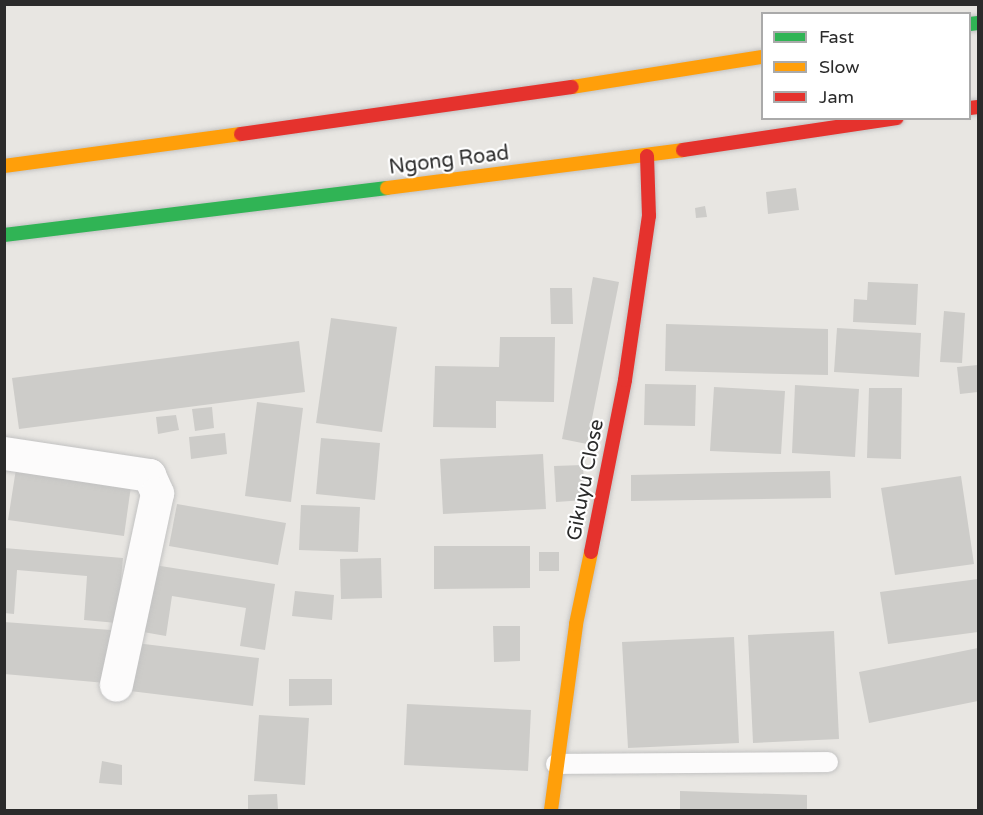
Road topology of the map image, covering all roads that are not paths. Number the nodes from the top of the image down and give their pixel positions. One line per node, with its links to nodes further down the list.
1 (761, 57): 4 (main road)
2 (884, 120): 3 (main road, Ngong Road)
3 (647, 156): 5 (main road, Ngong Road); 9 (main road, Gikuyu Close)
4 (4, 166)
5 (4, 235)
6 (4, 453): 7 (street)
7 (116, 685)
8 (828, 762): 9 (lane)
9 (556, 764): 10 (main road, Gikuyu Close)
10 (551, 810)

